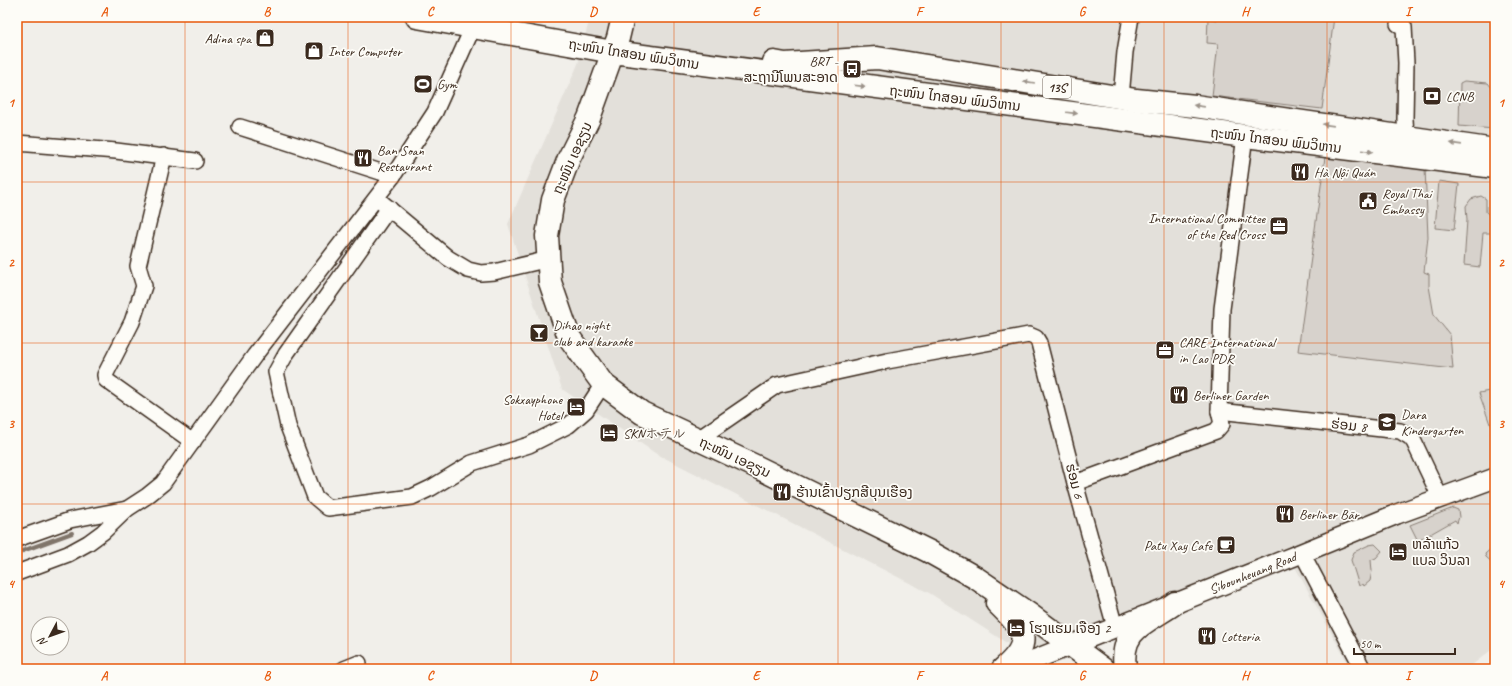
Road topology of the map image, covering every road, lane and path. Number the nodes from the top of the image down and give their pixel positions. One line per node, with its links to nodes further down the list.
1 (417, 17): 3 (main road, ຖະໜົນ ໄກສອນ ພົມວິຫານ / 13S)
2 (1132, 17): 6 (street)
3 (479, 22): 5 (main road, ຖະໜົນ ໄກສອນ ພົມວິຫານ / 13S); 15 (street)
4 (1398, 24): 9 (street)
5 (618, 36): 6 (main road, ຖະໜົນ ໄກສອນ ພົມວິຫານ / 13S, one-way to 5); 8 (main road, ຖະໜົນ ໄກສອນ ພົມວິຫານ / 13S, one-way to 8); 18 (main road, ຖະໜົນ ເອຊຽນ)
6 (1121, 97): 9 (main road, ຖະໜົນ ໄກສອນ ພົມວິຫານ / 13S, one-way to 6)
7 (240, 127): 15 (street)
8 (1245, 136): 14 (main road, ຖະໜົນ ໄກສອນ ພົມວິຫານ / 13S, one-way to 14); 20 (street)
9 (1406, 137): 11 (main road, ຖະໜົນ ໄກສອນ ພົມວິຫານ / 13S, one-way to 9)
10 (17, 143): 12 (street)
11 (1495, 150)
12 (164, 156): 13 (street); 22 (street)
13 (195, 161)
14 (1495, 167)
15 (393, 176): 16 (street)
16 (376, 197): 17 (street); 22 (street)
17 (388, 208): 18 (street); 19 (street)
18 (549, 259): 19 (main road, ຖະໜົນ ເອຊຽນ)
19 (604, 384): 21 (main road, ຖະໜົນ ເອຊຽນ)
20 (1219, 411): 24 (street); 25 (street, ຮ່ອມ 8)
21 (697, 440): 24 (street, ຮ່ອມ 6); 30 (main road, ຖະໜົນ ເອຊຽນ)
22 (193, 442): 26 (street)
23 (1495, 478): 25 (street, Sibounheuang Road)
24 (1075, 484): 32 (street, ຮ່ອມ 6)
25 (1440, 497): 28 (street, Sibounheuang Road)
26 (127, 509): 27 (street); 29 (street)
27 (17, 539)
28 (1302, 553): 31 (street, Sibounheuang Road); 40 (street)
29 (17, 573)
30 (976, 578): 33 (main road, ຖະໜົນ ເອຊຽນ); 36 (main road)
31 (1176, 603): 32 (street, Sibounheuang Road); 39 (main road)
32 (1115, 627): 33 (street, Sibounheuang Road)
33 (1071, 645): 37 (street, Sibounheuang Road); 38 (main road, ຖະໜົນ ເອຊຽນ)
34 (359, 662): 35 (street)
35 (344, 669)
36 (1003, 669)
37 (1011, 669)
38 (1103, 669)
39 (1126, 669)
40 (1363, 669)

